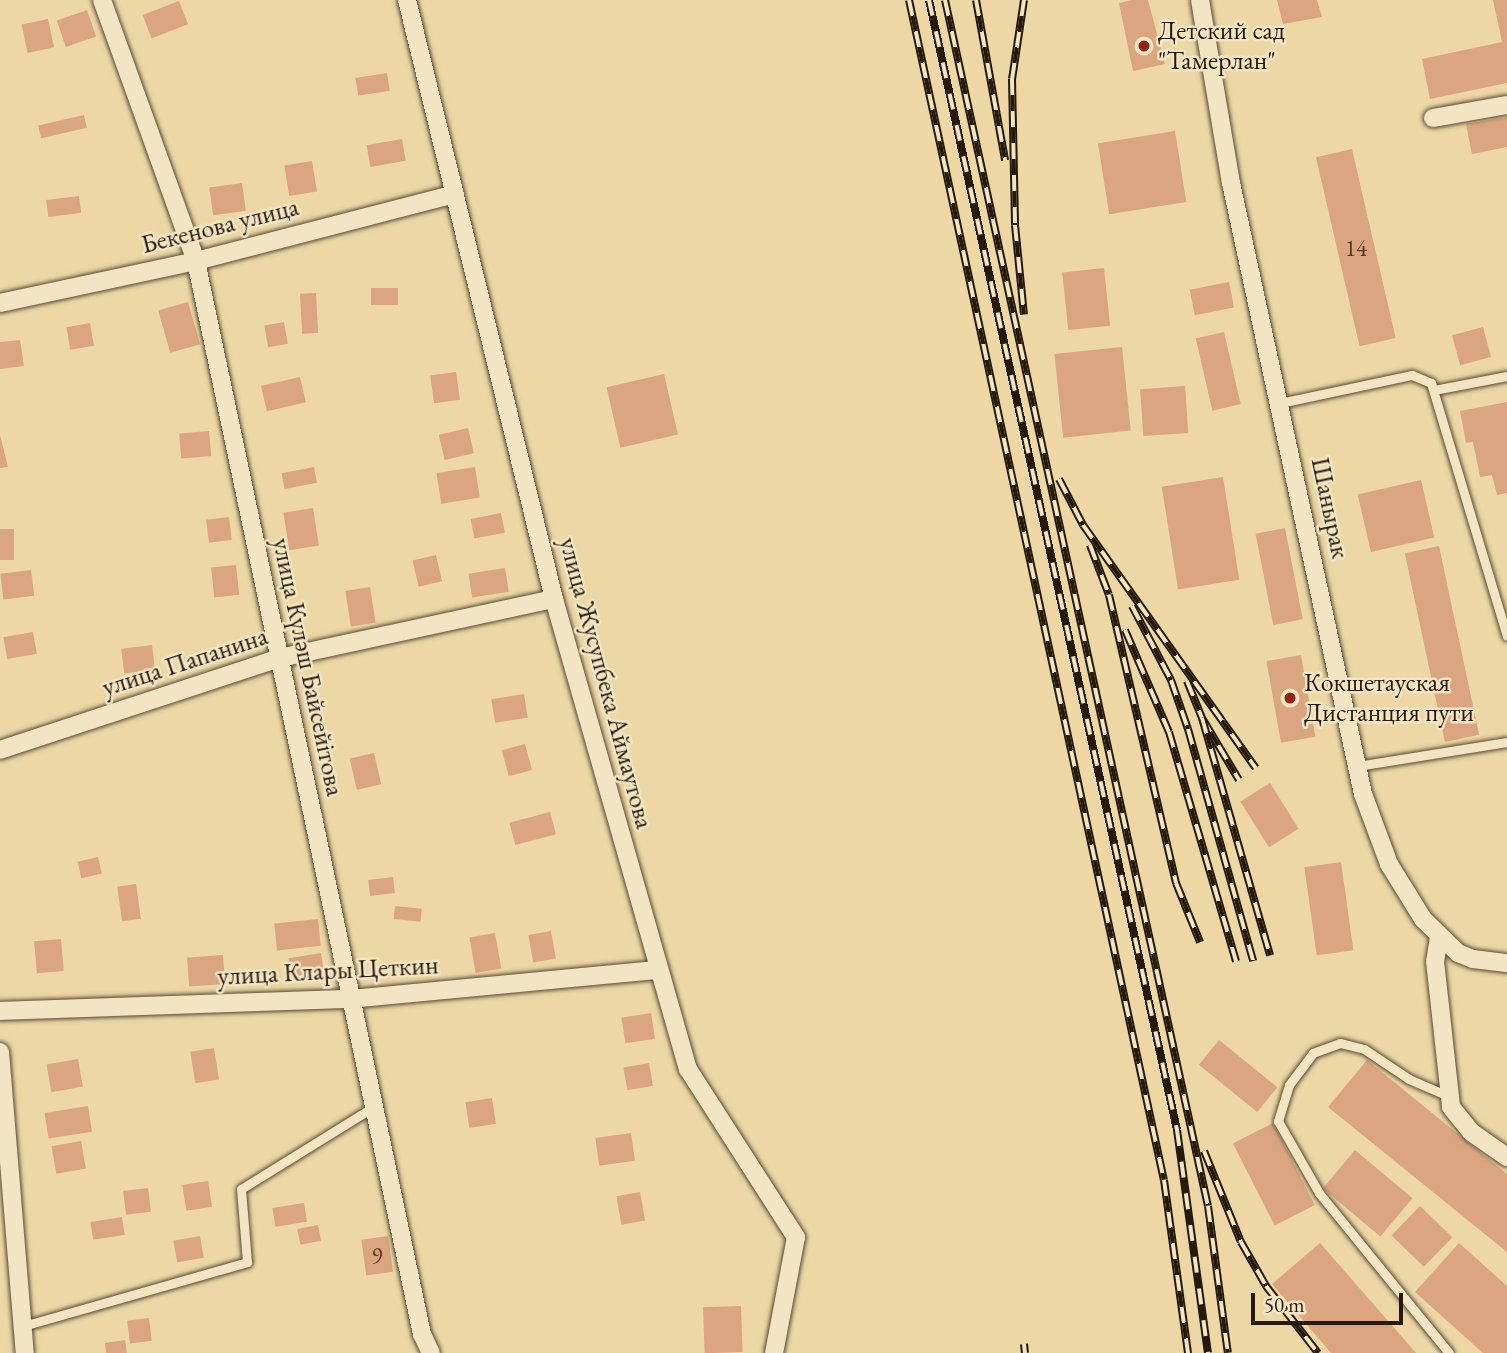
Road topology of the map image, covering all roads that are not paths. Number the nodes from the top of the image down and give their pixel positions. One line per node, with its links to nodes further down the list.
1 (102, 0): 7 (street, улица Күләш Байсейітова)
2 (407, 0): 6 (street, улица Жусупбека Аймаутова)
3 (1200, 0): 11 (street, Шанырак)
4 (1507, 105): 5 (street)
5 (1433, 117)
6 (452, 195): 7 (street, Бекенова улица); 12 (street, улица Жусупбека Аймаутова)
7 (196, 261): 8 (street, Бекенова улица); 14 (street, улица Күләш Байсейітова)
8 (0, 303)
9 (1507, 376): 10 (lane)
10 (1434, 390): 11 (lane); 13 (lane)
11 (1280, 403): 17 (street, Шанырак)
12 (554, 599): 14 (street, улица Папанина); 20 (street, улица Жусупбека Аймаутова)
13 (1507, 636)
14 (280, 658): 16 (street, улица Папанина); 21 (street, улица Күләш Байсейітова)
15 (1507, 742): 17 (lane)
16 (0, 750)
17 (1356, 766): 18 (street, Шанырак)
18 (1439, 937): 19 (street, Шанырак); 24 (street)
19 (1507, 963)
20 (658, 970): 21 (street, улица Клары Цеткин); 30 (street, улица Жусупбека Аймаутова)
21 (350, 999): 22 (street, улица Клары Цеткин); 25 (street, улица Күләш Байсейітова)
22 (0, 1011)
23 (0, 1052): 27 (street)
24 (1448, 1096): 26 (street); 31 (lane)
25 (373, 1107): 27 (lane); 29 (street, улица Күләш Байсейітова)
26 (1507, 1157)
27 (23, 1326): 28 (street)
28 (25, 1353)
29 (431, 1353)
30 (775, 1353)
31 (1448, 1353)

